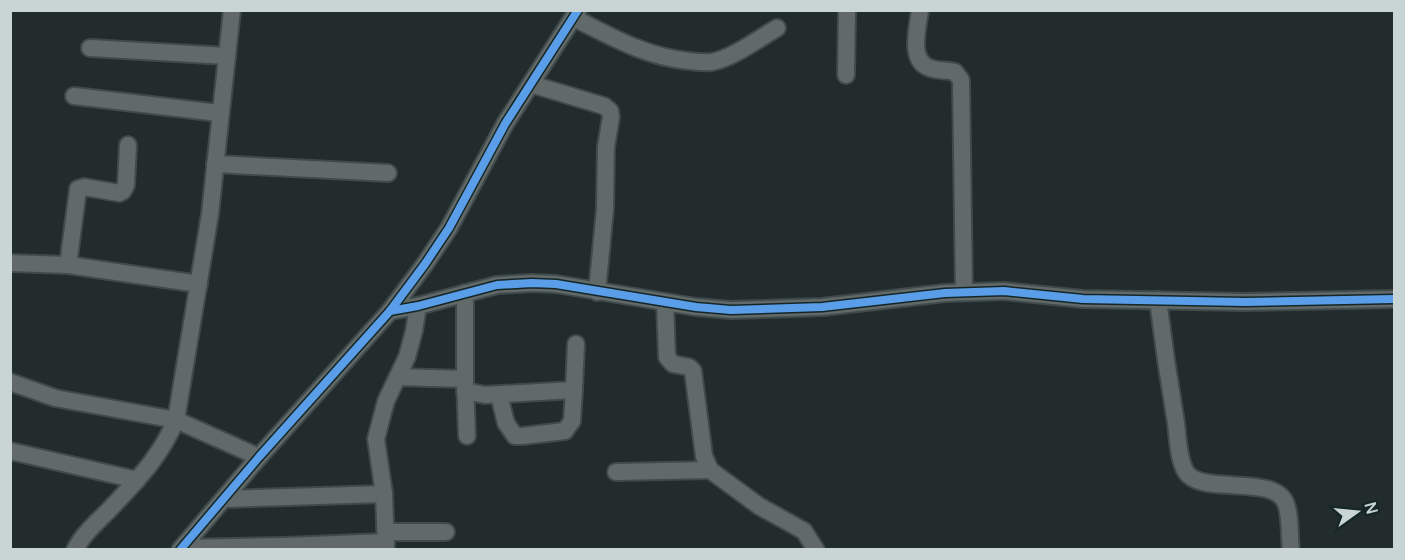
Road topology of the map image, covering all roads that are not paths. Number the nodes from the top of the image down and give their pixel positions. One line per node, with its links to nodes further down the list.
1 (232, 10): 7 (street)
2 (847, 10): 8 (street)
3 (920, 10): 19 (street)
4 (576, 14): 5 (street); 9 (street)
5 (777, 28)
6 (90, 48): 7 (street)
7 (227, 56): 11 (street)
8 (846, 75)
9 (531, 84): 18 (street); 25 (street)
10 (74, 96): 11 (street)
11 (219, 113): 13 (street)
12 (128, 145): 16 (street)
13 (214, 164): 14 (street); 17 (street)
14 (388, 173)
15 (10, 263): 16 (street)
16 (68, 265): 17 (street)
17 (199, 284): 32 (street)
18 (597, 292): 20 (street); 23 (street)
19 (964, 292): 22 (street); 23 (street)
20 (465, 293): 24 (street); 29 (street)
21 (1395, 299): 22 (street)
22 (1158, 300): 46 (street)
23 (665, 302): 36 (street)
24 (418, 306): 25 (street); 27 (street)
25 (390, 311): 35 (street)
26 (576, 344): 30 (street)
27 (398, 377): 29 (street); 39 (street)
28 (10, 382): 32 (street)
29 (465, 385): 31 (street); 33 (street)
30 (573, 390): 31 (street); 31 (street)
31 (499, 395)
32 (176, 420): 35 (street); 38 (street)
33 (466, 436)
34 (10, 451): 38 (street)
35 (259, 457): 40 (street)
36 (710, 470): 37 (street); 45 (street)
37 (616, 472)
38 (137, 480): 43 (street)
39 (384, 494): 40 (street); 42 (street)
40 (225, 499): 44 (street)
41 (446, 532): 42 (street)
42 (386, 541): 44 (street)
43 (75, 549)
44 (181, 549)
45 (816, 549)
46 (1291, 549)

